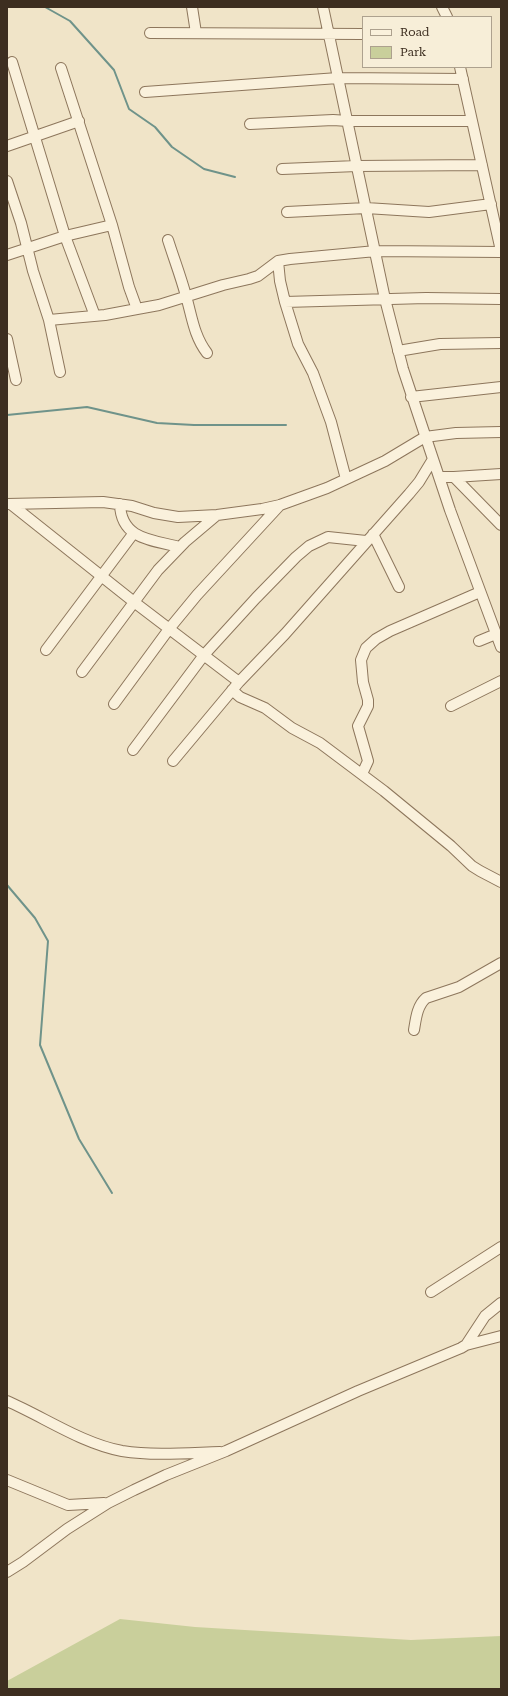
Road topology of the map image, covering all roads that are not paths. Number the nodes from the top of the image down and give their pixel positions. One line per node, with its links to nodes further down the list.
1 (192, 7): 6 (street)
2 (324, 7): 7 (street)
3 (442, 7): 4 (street)
4 (446, 16)
5 (150, 33): 6 (street)
6 (196, 33): 7 (street)
7 (329, 34): 8 (street); 12 (street)
8 (362, 34)
9 (12, 62): 20 (street)
10 (61, 68): 16 (street)
11 (460, 68): 13 (street); 14 (street)
12 (338, 78): 13 (street); 15 (street); 17 (street)
13 (450, 79): 14 (street)
14 (462, 79): 18 (street)
15 (145, 92)
16 (79, 121): 20 (street); 29 (street)
17 (348, 121): 18 (street); 19 (street); 23 (street)
18 (472, 121): 22 (street)
19 (250, 124)
20 (35, 136): 21 (street); 30 (street)
21 (7, 146)
22 (482, 165): 23 (street); 26 (street)
23 (357, 166): 24 (street); 27 (street)
24 (282, 169)
25 (7, 181): 32 (street)
26 (491, 204): 27 (street); 34 (street)
27 (366, 208): 28 (street); 33 (street)
28 (287, 212)
29 (112, 225): 30 (street); 41 (street)
30 (65, 236): 32 (street); 42 (street)
31 (168, 240): 37 (street)
32 (27, 248): 35 (street); 43 (street)
33 (376, 251): 34 (street); 36 (street); 38 (street)
34 (501, 251)
35 (7, 255)
36 (278, 261): 37 (street); 40 (street)
37 (186, 295): 41 (street); 47 (street)
38 (386, 299): 39 (street); 40 (street); 46 (street)
39 (501, 299)
40 (285, 302): 58 (street)
41 (137, 310): 42 (street)
42 (95, 316): 43 (street)
43 (49, 320): 48 (street)
44 (7, 339): 49 (street)
45 (501, 343): 46 (street)
46 (398, 350): 51 (street)
47 (207, 353)
48 (60, 372)
49 (16, 380)
50 (501, 387): 51 (street)
51 (411, 397): 53 (street)
52 (501, 432): 53 (street)
53 (425, 437): 54 (street); 58 (street)
54 (433, 459): 56 (street); 65 (street)
55 (501, 474): 57 (street)
56 (439, 477): 57 (street); 69 (street)
57 (454, 477): 63 (street)
58 (346, 479): 61 (street)
59 (120, 504): 60 (street); 62 (street); 64 (street)
60 (10, 505): 67 (street)
61 (280, 505): 62 (street); 71 (street)
62 (217, 515): 66 (street)
63 (501, 524)
64 (133, 534): 66 (street); 67 (street)
65 (370, 537): 68 (street); 76 (street); 79 (street)
66 (180, 547): 70 (street)
67 (102, 577): 70 (street); 75 (street)
68 (398, 587)
69 (480, 592): 72 (street); 84 (street)
70 (134, 602): 71 (street); 77 (street)
71 (169, 629): 76 (street); 80 (street)
72 (496, 634): 73 (street); 74 (street)
73 (479, 642)
74 (501, 646)
75 (46, 650)
76 (204, 655): 79 (street); 82 (street)
77 (82, 672)
78 (501, 681): 81 (street)
79 (235, 686): 83 (street); 84 (street)
80 (114, 704)
81 (451, 706)
82 (134, 750)
83 (174, 760)
84 (362, 774): 85 (street)
85 (501, 882)
86 (501, 963): 87 (street)
87 (414, 1030)
88 (501, 1247): 89 (street)
89 (431, 1292)
90 (501, 1303): 92 (street)
91 (501, 1336): 92 (street)
92 (466, 1345): 94 (street)
93 (7, 1401): 94 (street)
94 (226, 1451): 96 (street)
95 (7, 1480): 96 (street)
96 (108, 1503): 97 (street)
97 (7, 1572)

